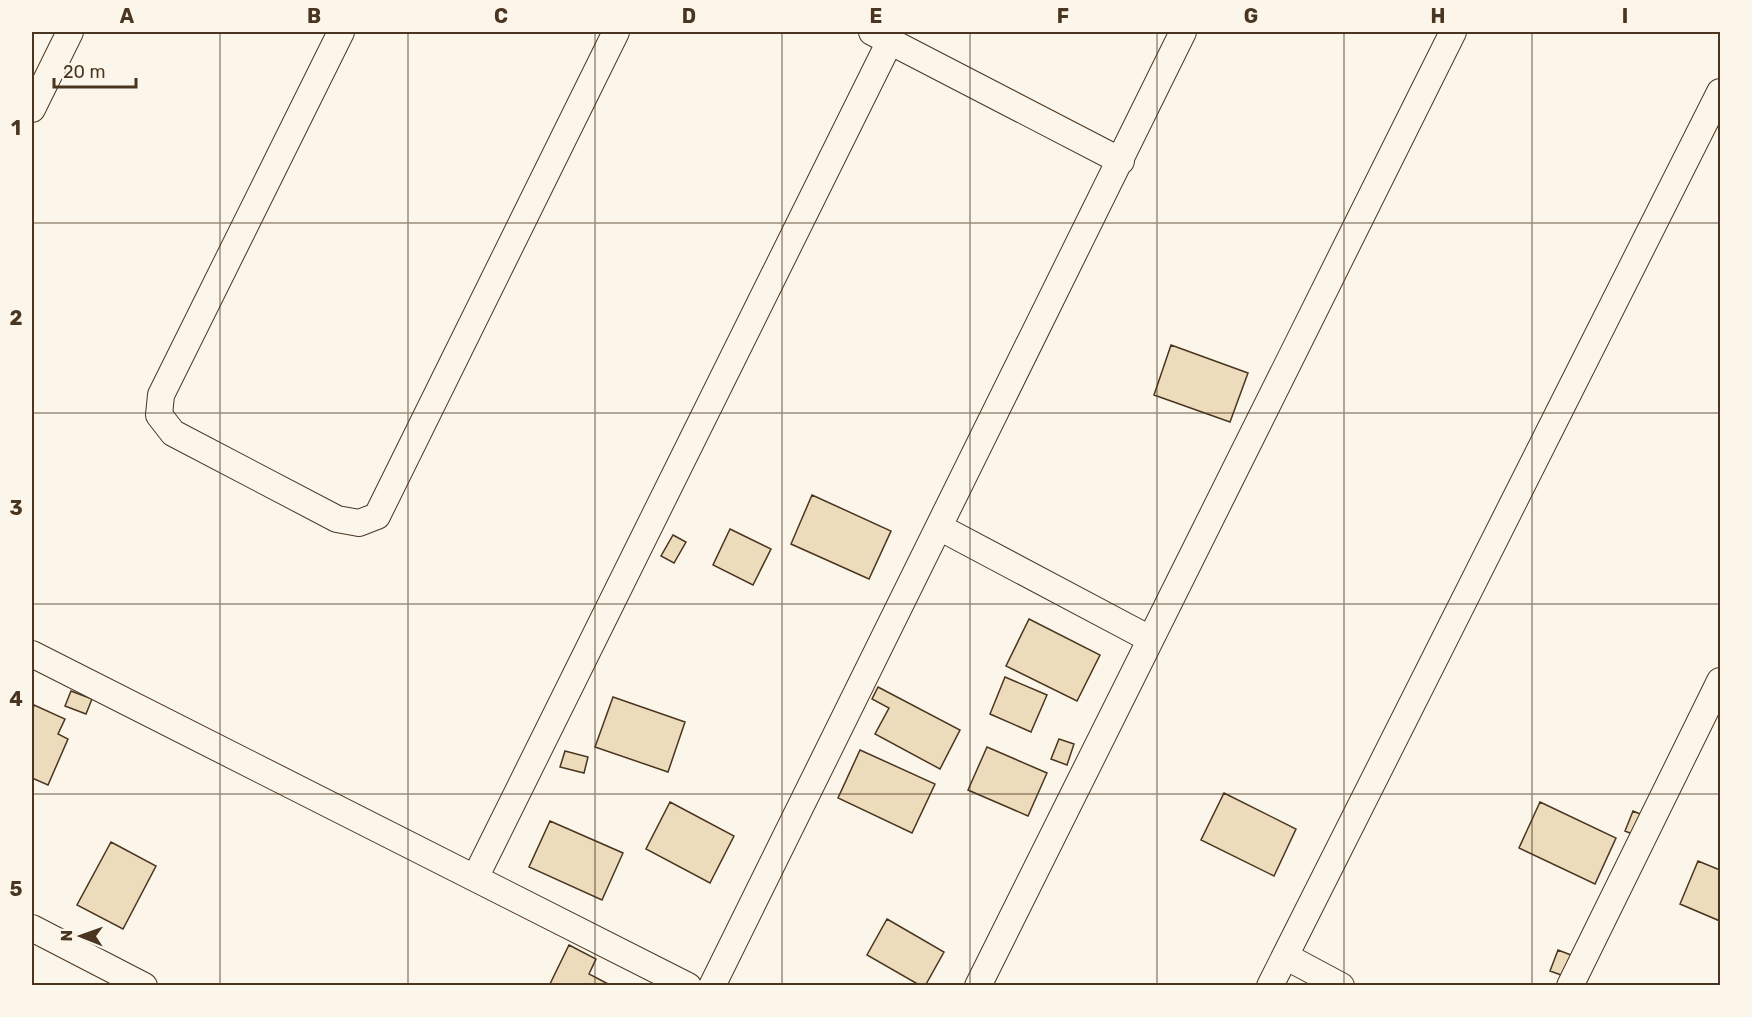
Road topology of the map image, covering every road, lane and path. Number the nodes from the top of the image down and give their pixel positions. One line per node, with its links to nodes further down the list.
1 (70, 32): 8 (street)
2 (341, 32): 3 (street)
3 (616, 32)
4 (1183, 32): 9 (street)
5 (1453, 32): 11 (street)
6 (881, 36): 9 (street); 14 (street)
7 (1720, 92): 16 (street)
8 (32, 109)
9 (1121, 161): 10 (street)
10 (939, 527): 11 (street); 19 (street)
11 (1150, 639): 20 (street)
12 (32, 654): 14 (street)
13 (1720, 681): 23 (street)
14 (475, 878): 18 (street)
15 (32, 928): 17 (street)
16 (1285, 956): 21 (street); 22 (street)
17 (144, 986)
18 (688, 986)
19 (712, 986)
20 (978, 986)
21 (1270, 986)
22 (1341, 986)
23 (1570, 986)

